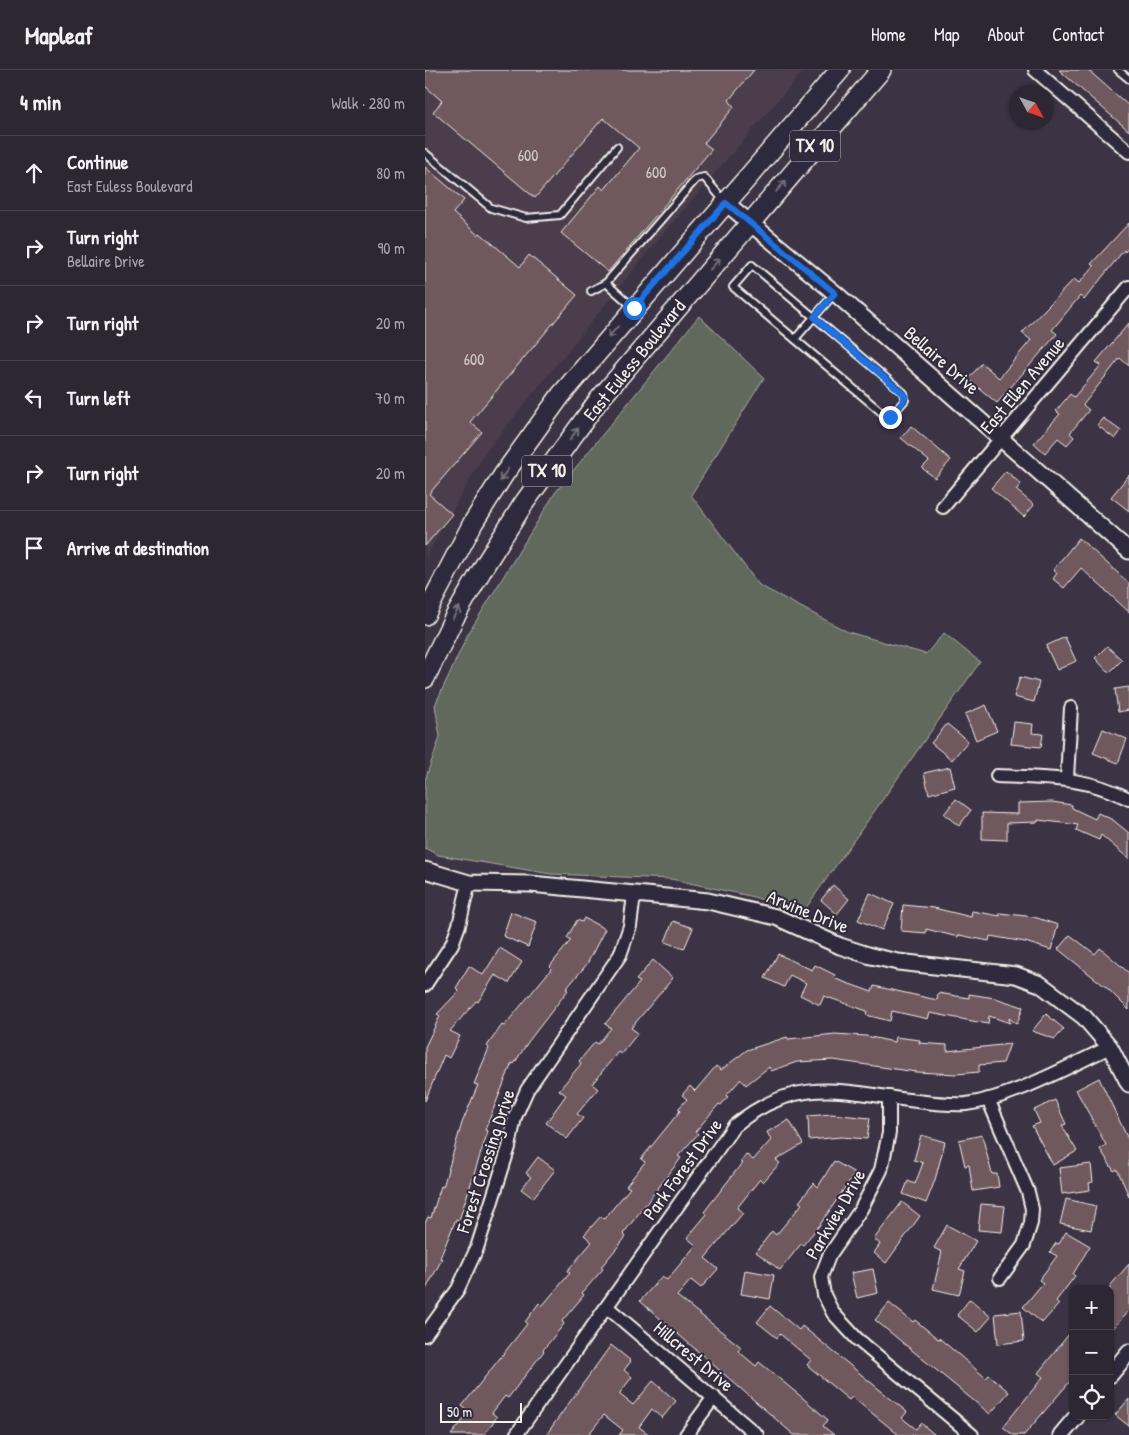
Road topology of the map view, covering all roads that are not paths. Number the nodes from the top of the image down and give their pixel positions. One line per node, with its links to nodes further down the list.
1 (840, 70): 9 (main road, East Euless Boulevard / TX 10)
2 (881, 70): 10 (main road, East Euless Boulevard / TX 10, one-way to 2)
3 (1035, 70): 7 (street)
4 (1118, 70): 5 (lane)
5 (1129, 79)
6 (617, 147): 8 (lane)
7 (1129, 152)
8 (425, 153)
9 (726, 203): 10 (street, Bellaire Drive); 11 (lane); 15 (main road, East Euless Boulevard / TX 10)
10 (750, 223): 14 (street, Bellaire Drive); 24 (main road, East Euless Boulevard / TX 10, one-way to 10)
11 (606, 283): 13 (lane); 15 (lane)
12 (1129, 287): 18 (street, East Ellen Avenue)
13 (591, 291)
14 (835, 293): 16 (lane); 18 (street, Bellaire Drive)
15 (634, 308): 20 (main road, East Euless Boulevard / TX 10, one-way to 20)
16 (814, 317): 17 (lane); 17 (lane); 17 (lane)
17 (795, 339)
18 (1001, 439): 19 (street, East Ellen Avenue); 21 (street, Bellaire Drive)
19 (943, 507)
20 (473, 523): 22 (main road); 23 (main road, East Euless Boulevard / TX 10)
21 (1129, 551)
22 (425, 589)
23 (425, 615)
24 (430, 654): 25 (main road, East Euless Boulevard / TX 10)
25 (425, 678)
26 (1071, 708): 28 (street)
27 (997, 776): 28 (street)
28 (1067, 778): 29 (street)
29 (1129, 799)
30 (425, 870): 31 (street, Arwine Drive)
31 (469, 883): 32 (street, Arwine Drive); 33 (street)
32 (634, 895): 34 (street, Arwine Drive); 40 (street, Forest Crossing Drive)
33 (425, 985)
34 (1110, 1048): 35 (street, Arwine Drive); 37 (street, Park Forest Drive)
35 (1129, 1084)
36 (889, 1097): 37 (street, Park Forest Drive); 39 (street, Park Forest Drive); 48 (street, Parkview Drive)
37 (988, 1099): 38 (street)
38 (1000, 1278)
39 (607, 1307): 43 (street, Hillcrest Drive); 45 (street, Park Forest Drive)
40 (425, 1335)
41 (1129, 1352): 42 (street)
42 (1114, 1370)
43 (714, 1397): 46 (street); 47 (street, Hillcrest Drive)
44 (1074, 1420): 49 (street)
45 (516, 1435)
46 (686, 1435)
47 (757, 1435)
48 (972, 1435)
49 (1061, 1435)

